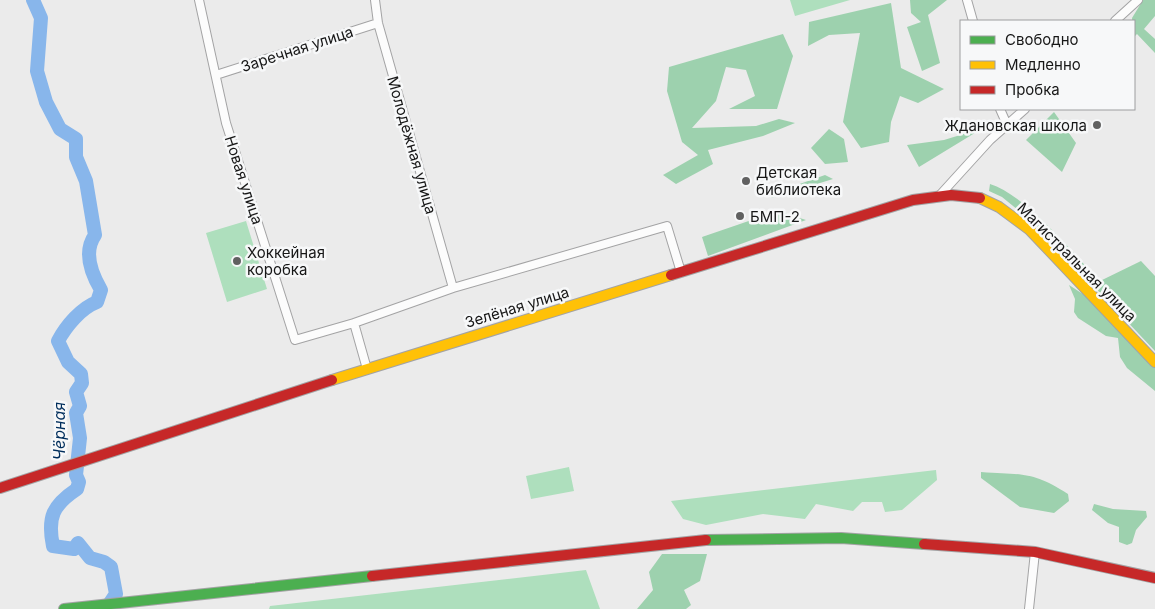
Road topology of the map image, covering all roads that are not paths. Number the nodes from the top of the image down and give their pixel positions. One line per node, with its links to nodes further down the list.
1 (199, 0): 8 (street, Новая улица)
2 (375, 0): 7 (street, Молодёжная улица)
3 (967, 0): 5 (street)
4 (1138, 0): 6 (street)
5 (973, 20)
6 (1116, 20)
7 (378, 24): 8 (street, Заречная улица); 14 (street, Молодёжная улица)
8 (216, 75): 15 (street, Новая улица)
9 (1000, 110): 11 (street)
10 (1024, 110): 11 (street)
11 (1008, 127): 12 (street)
12 (940, 195): 13 (street, Зелёная улица); 16 (street, Магистральная улица)
13 (681, 272): 14 (street); 17 (street, Зелёная улица)
14 (453, 288): 15 (street)
15 (354, 324): 17 (street)
16 (1155, 362)
17 (367, 369): 18 (street, Зелёная улица)
18 (0, 488)
19 (1035, 552): 20 (street); 21 (street); 22 (street)
20 (1155, 578)
21 (64, 609)
22 (1029, 609)

